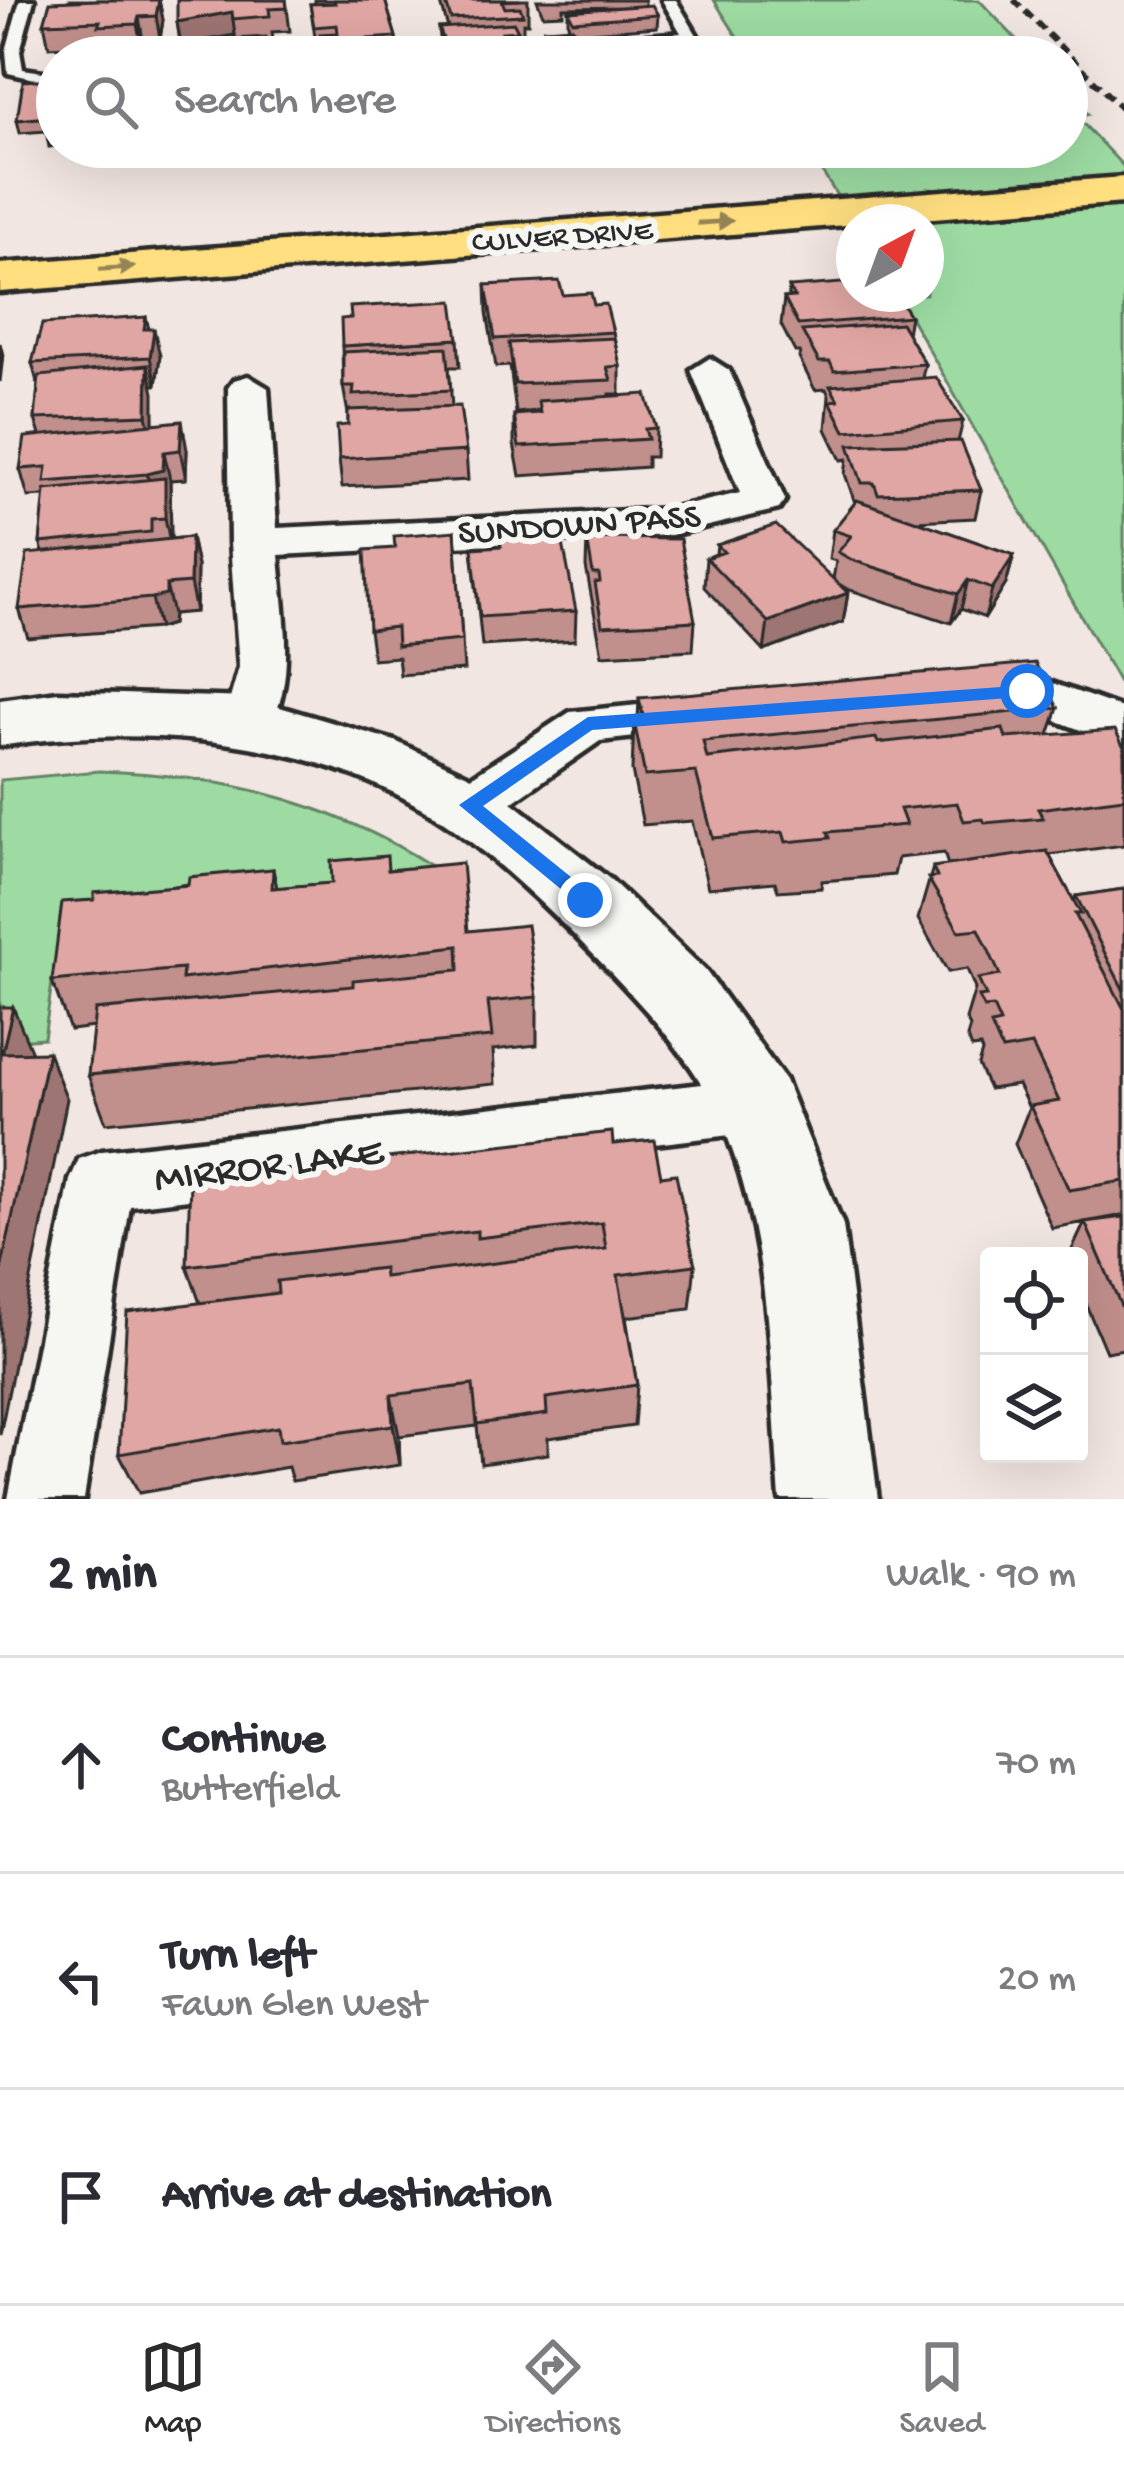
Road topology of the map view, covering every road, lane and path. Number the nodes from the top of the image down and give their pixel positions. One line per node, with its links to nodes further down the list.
1 (27, 0): 4 (lane)
2 (669, 0): 3 (lane)
3 (690, 36)
4 (36, 76)
5 (1124, 154): 6 (main road, CULVER DRIVE)
6 (1088, 157)
7 (926, 168): 9 (main road, CULVER DRIVE)
8 (1124, 190): 10 (main road, CULVER DRIVE, one-way to 8)
9 (334, 210)
10 (0, 278)
11 (710, 370): 13 (street, SUNDOWN PASS)
12 (248, 388): 13 (street)
13 (252, 543): 16 (street)
14 (935, 698): 18 (street)
15 (750, 712): 19 (street)
16 (249, 720): 17 (street); 19 (street)
17 (0, 722)
18 (1124, 755)
19 (469, 805): 20 (street)
20 (756, 1105): 21 (street, MIRROR LAKE); 22 (street)
21 (46, 1499)
22 (829, 1499)

